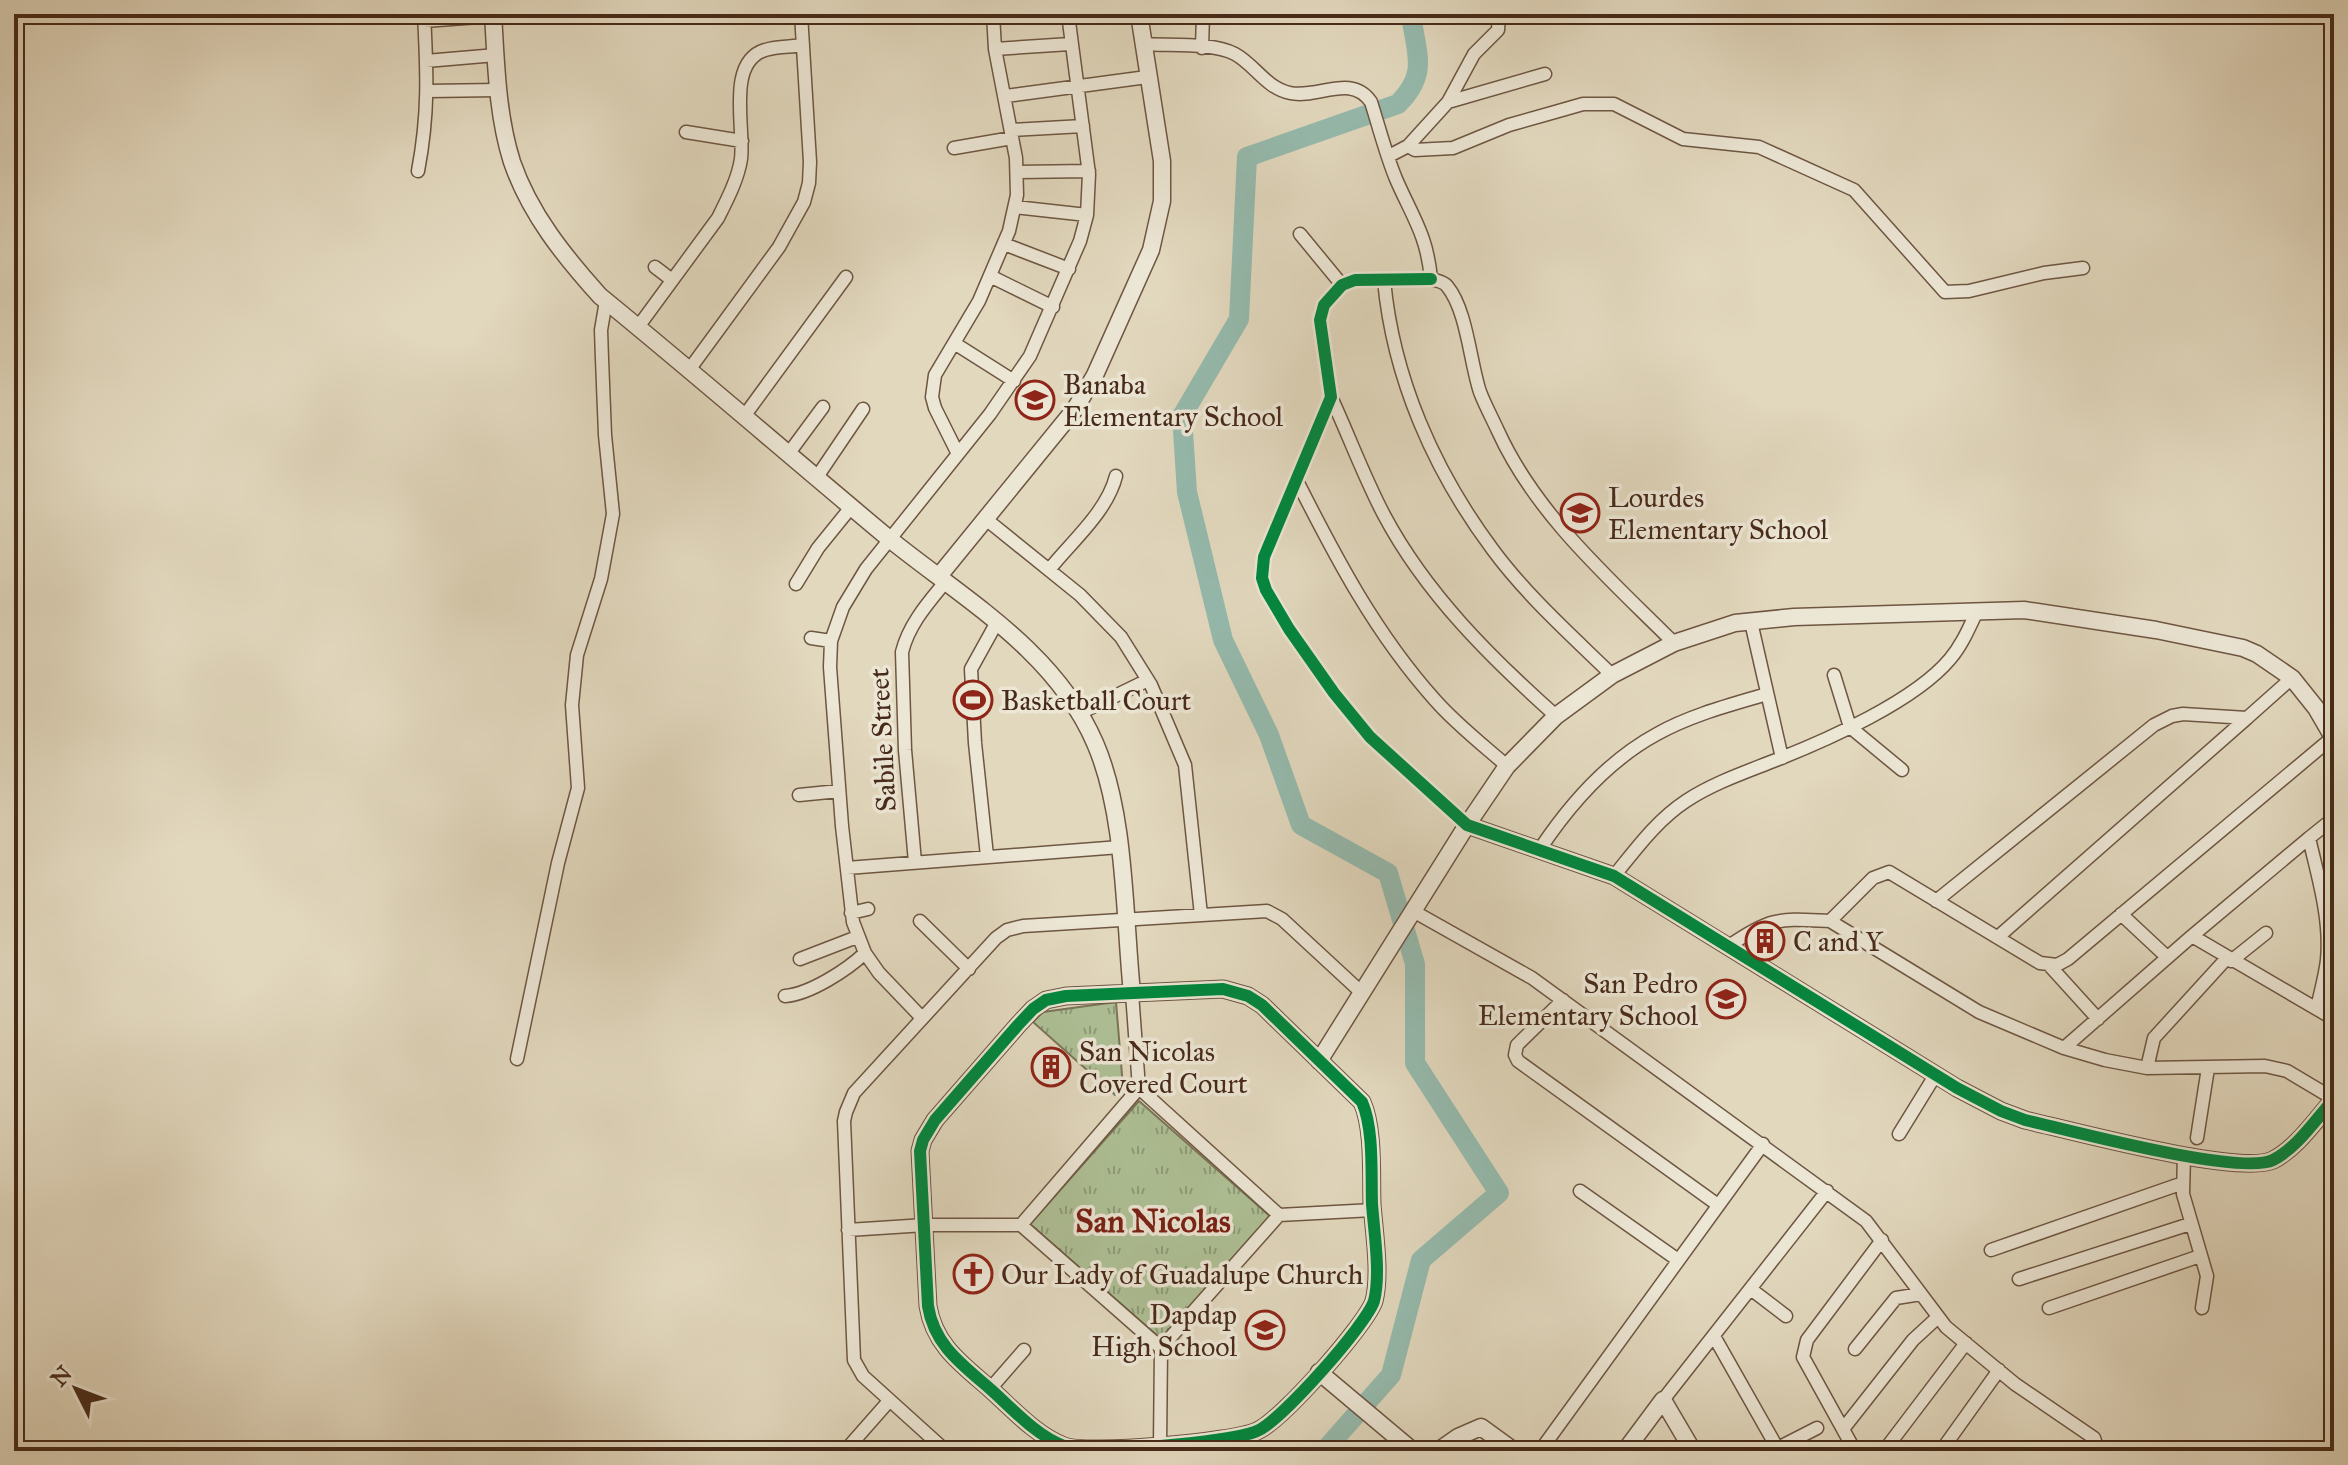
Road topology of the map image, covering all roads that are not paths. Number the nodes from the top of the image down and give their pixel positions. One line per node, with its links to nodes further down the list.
1 (801, 14): 11 (street)
2 (993, 14): 13 (street)
3 (1068, 14): 9 (street)
4 (1139, 14): 10 (street)
5 (1203, 14): 12 (street)
6 (1499, 14): 22 (street)
7 (493, 15): 8 (street); 14 (street)
8 (424, 18): 15 (street)
9 (1070, 44): 13 (street); 18 (street)
10 (1143, 44): 12 (street); 17 (street)
11 (803, 45): 26 (street); 50 (street)
12 (1202, 48): 29 (street)
13 (995, 49): 21 (street)
14 (496, 55): 15 (street); 19 (street)
15 (426, 61): 20 (street)
16 (1545, 74): 22 (street)
17 (1147, 77): 18 (street); 62 (street)
18 (1076, 85): 21 (street); 23 (street)
19 (498, 90): 20 (street); 46 (street)
20 (428, 91): 30 (street)
21 (1006, 96): 25 (street)
22 (1448, 102): 27 (street)
23 (1083, 126): 25 (street); 31 (street)
24 (686, 132): 26 (street)
25 (1012, 134): 28 (street); 32 (street)
26 (742, 141): 43 (street)
27 (1408, 146): 29 (street); 38 (street)
28 (954, 148)
29 (1389, 156): 42 (street)
30 (418, 171)
31 (1089, 171): 32 (street); 34 (street)
32 (1017, 172): 33 (street)
33 (1015, 207): 34 (street); 36 (street)
34 (1087, 215): 39 (street)
35 (1300, 234): 45 (street)
36 (1004, 244): 39 (street); 40 (street)
37 (655, 267): 43 (street)
38 (2083, 268)
39 (1069, 269): 47 (street)
40 (990, 276): 47 (street); 49 (street)
41 (846, 277): 55 (street)
42 (1431, 279): 44 (street); 72 (street)
43 (672, 280): 48 (street)
44 (1384, 280): 45 (street); 73 (street)
45 (1342, 285): 52 (street)
46 (606, 301): 48 (street); 126 (street)
47 (1053, 307): 51 (street)
48 (638, 327): 50 (street)
49 (954, 343): 51 (street); 56 (street)
50 (689, 370): 55 (street)
51 (1014, 381): 56 (street)
52 (1331, 397): 60 (street); 79 (street)
53 (823, 407): 57 (street)
54 (863, 409): 59 (street)
55 (745, 415): 57 (street)
56 (957, 452): 63 (street)
57 (789, 453): 59 (street)
58 (1116, 476): 64 (street)
59 (817, 477): 61 (street)
60 (1296, 479): 84 (street); 89 (street)
61 (852, 506): 63 (street); 66 (street)
62 (987, 520): 64 (street); 65 (street)
63 (889, 538): 65 (street); 71 (street)
64 (1049, 570): 76 (street)
65 (942, 579): 68 (street); 94 (street, Sabile Street)
66 (796, 584)
67 (1977, 611): 69 (street); 75 (street); 81 (street)
68 (997, 622): 78 (street); 93 (street)
69 (1751, 622): 72 (street); 77 (street)
70 (811, 638): 71 (street)
71 (831, 641): 86 (street)
72 (1674, 643): 73 (street)
73 (1612, 675): 79 (street)
74 (1834, 675): 81 (street)
75 (2292, 678): 80 (street); 82 (street)
76 (1148, 680): 78 (street); 101 (street)
77 (1767, 694): 83 (street); 92 (street)
78 (1080, 713): 91 (street)
79 (1556, 716): 84 (street)
80 (2247, 718): 97 (street); 109 (street)
81 (1850, 727): 83 (street); 85 (street)
82 (2333, 738): 100 (street)
83 (1782, 758): 96 (street)
84 (1507, 766): 89 (street)
85 (1902, 770)
86 (839, 791): 87 (street); 95 (street)
87 (799, 795)
88 (2334, 818): 90 (street)
89 (1467, 825): 92 (street); 102 (street)
90 (2309, 838): 107 (street); 121 (street)
91 (1120, 847): 93 (street); 103 (street)
92 (1540, 849): 96 (street)
93 (987, 856): 94 (street)
94 (915, 862): 95 (street)
95 (847, 868): 99 (street)
96 (1614, 876): 110 (street)
97 (1936, 901): 105 (street); 109 (street)
98 (868, 909): 99 (street)
99 (851, 913): 108 (street)
100 (2121, 914): 112 (street); 115 (street)
101 (1201, 915): 103 (street); 118 (street)
102 (1411, 915): 118 (street); 120 (street)
103 (1125, 919): 116 (street); 117 (street)
104 (920, 921): 116 (street)
105 (1830, 921): 110 (street); 125 (street)
106 (2266, 933): 114 (street)
107 (2192, 936): 112 (street); 114 (street)
108 (857, 937): 111 (street); 113 (street)
109 (1998, 937): 115 (street)
110 (1729, 946): 130 (street)
111 (865, 953): 119 (street); 122 (street)
112 (2167, 957): 123 (street)
113 (800, 959)
114 (2229, 960): 121 (street); 128 (street)
115 (2049, 965): 123 (street)
116 (969, 969): 122 (street)
117 (1132, 993): 127 (street); 131 (street); 144 (street)
118 (1362, 993): 127 (street)
119 (785, 996)
120 (1563, 1000): 135 (street); 140 (street)
121 (2317, 1009): 124 (street)
122 (922, 1018): 146 (street)
123 (2098, 1019): 125 (street)
124 (2334, 1019)
125 (2064, 1048): 128 (street)
126 (517, 1059)
127 (1319, 1061): 141 (street)
128 (2147, 1068): 129 (street)
129 (2208, 1068): 132 (street); 134 (street)
130 (1936, 1074): 133 (street); 136 (street)
131 (1139, 1088): 142 (street); 145 (street)
132 (2334, 1099): 136 (street)
133 (1899, 1134)
134 (2197, 1138)
135 (1763, 1144): 139 (street); 140 (street)
136 (2184, 1155): 137 (street)
137 (2183, 1183): 143 (street); 148 (street)
138 (1580, 1191): 150 (street)
139 (1827, 1191): 147 (street); 152 (street)
140 (1718, 1205): 150 (street)
141 (1373, 1210): 142 (street); 164 (street)
142 (1279, 1215): 160 (street)
143 (2190, 1224): 149 (street); 151 (street)
144 (925, 1225): 145 (street); 146 (street); 165 (street)
145 (1021, 1225): 160 (street)
146 (848, 1230): 167 (street)
147 (1882, 1240): 153 (street); 169 (street)
148 (1991, 1250)
149 (2200, 1256): 154 (street); 155 (street)
150 (1678, 1260): 177 (street)
151 (2019, 1279)
152 (1752, 1290): 156 (street); 158 (street)
153 (1921, 1294): 157 (street); 161 (street)
154 (2049, 1308)
155 (2202, 1308)
156 (1786, 1316)
157 (1938, 1317): 159 (street); 169 (street)
158 (1715, 1338): 166 (street); 172 (street)
159 (1966, 1343): 163 (street); 181 (street)
160 (1161, 1348): 170 (street)
161 (1855, 1349)
162 (1024, 1350): 165 (street)
163 (1999, 1370): 182 (street); 183 (street)
164 (1319, 1372): 170 (street); 174 (street)
165 (990, 1389): 170 (street)
166 (1663, 1400): 178 (street); 179 (street)
167 (889, 1401): 171 (street); 173 (street)
168 (1817, 1428): 172 (street)
169 (1843, 1429): 180 (street)
170 (1160, 1448)
171 (943, 1450)
172 (1779, 1450)
173 (845, 1451)
174 (1413, 1451)
175 (1438, 1451): 176 (street)
176 (1514, 1451)
177 (1540, 1451)
178 (1625, 1451)
179 (1693, 1451)
180 (1855, 1451)
181 (1884, 1451)
182 (1941, 1451)
183 (2092, 1451)

